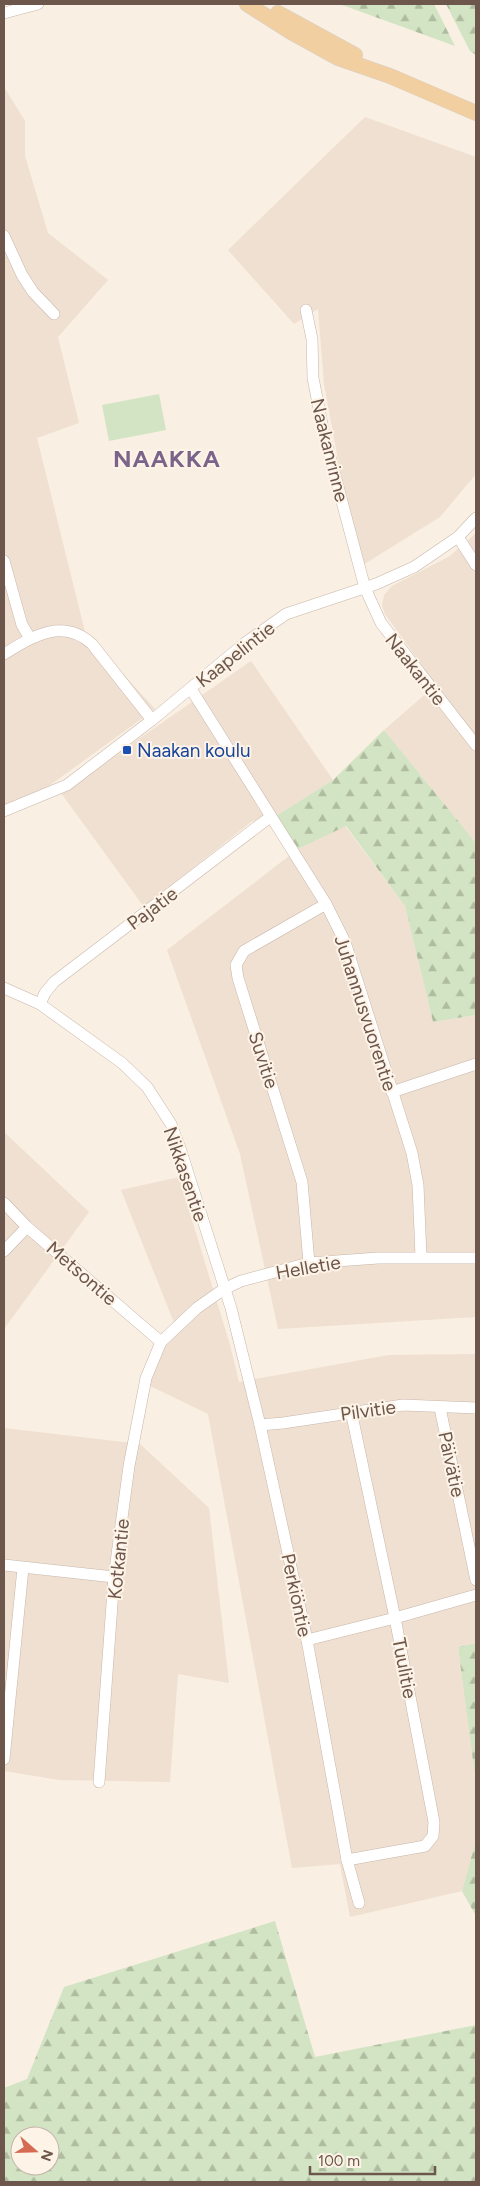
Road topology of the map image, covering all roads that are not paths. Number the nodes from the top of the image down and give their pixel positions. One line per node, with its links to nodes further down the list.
1 (38, 4): 4 (street)
2 (247, 4): 5 (main road)
3 (265, 4): 5 (main road)
4 (4, 13)
5 (390, 76): 6 (main road)
6 (476, 113)
7 (4, 236): 9 (street)
8 (306, 310): 14 (street, Naakanrinne)
9 (54, 314)
10 (476, 518): 11 (street, Kaapelintie)
11 (458, 537): 13 (street); 14 (street, Kaapelintie)
12 (4, 561): 15 (street)
13 (476, 565)
14 (365, 588): 17 (street, Kaapelintie); 19 (street, Naakantie)
15 (30, 638): 16 (street); 18 (street)
16 (4, 654)
17 (191, 688): 18 (street, Kaapelintie); 21 (street, Juhannusvuorentie)
18 (152, 720): 20 (street, Kaapelintie)
19 (476, 744)
20 (4, 812)
21 (270, 817): 22 (street, Juhannusvuorentie); 24 (street, Pajatie)
22 (326, 904): 26 (street, Juhannusvuorentie); 32 (street, Suvitie)
23 (4, 988): 24 (street, Nikkasentie)
24 (40, 1004): 33 (street, Nikkasentie)
25 (476, 1064): 26 (street)
26 (392, 1092): 30 (street, Juhannusvuorentie)
27 (4, 1203): 28 (street, Metsontie)
28 (27, 1226): 29 (street); 34 (street, Metsontie)
29 (4, 1251)
30 (420, 1257): 31 (street, Helletie); 32 (street, Helletie)
31 (476, 1258)
32 (309, 1263): 33 (street, Helletie)
33 (224, 1289): 34 (street, Helletie); 38 (street, Perkiöntie)
34 (161, 1342): 41 (street, Kotkantie)
35 (440, 1408): 36 (street, Pilvitie); 37 (street, Pilvitie); 42 (street, Päivätie)
36 (476, 1408)
37 (351, 1411): 38 (street, Pilvitie); 44 (street, Tuulitie)
38 (260, 1425): 45 (street, Perkiöntie)
39 (4, 1565): 40 (street)
40 (23, 1568): 41 (street); 46 (street)
41 (114, 1577): 47 (street, Kotkantie)
42 (476, 1580)
43 (476, 1595): 44 (street)
44 (395, 1618): 45 (street); 48 (street, Tuulitie)
45 (307, 1640): 48 (street, Perkiöntie)
46 (4, 1759)
47 (99, 1782)
48 (346, 1860): 49 (street, Perkiöntie)
49 (359, 1903)

